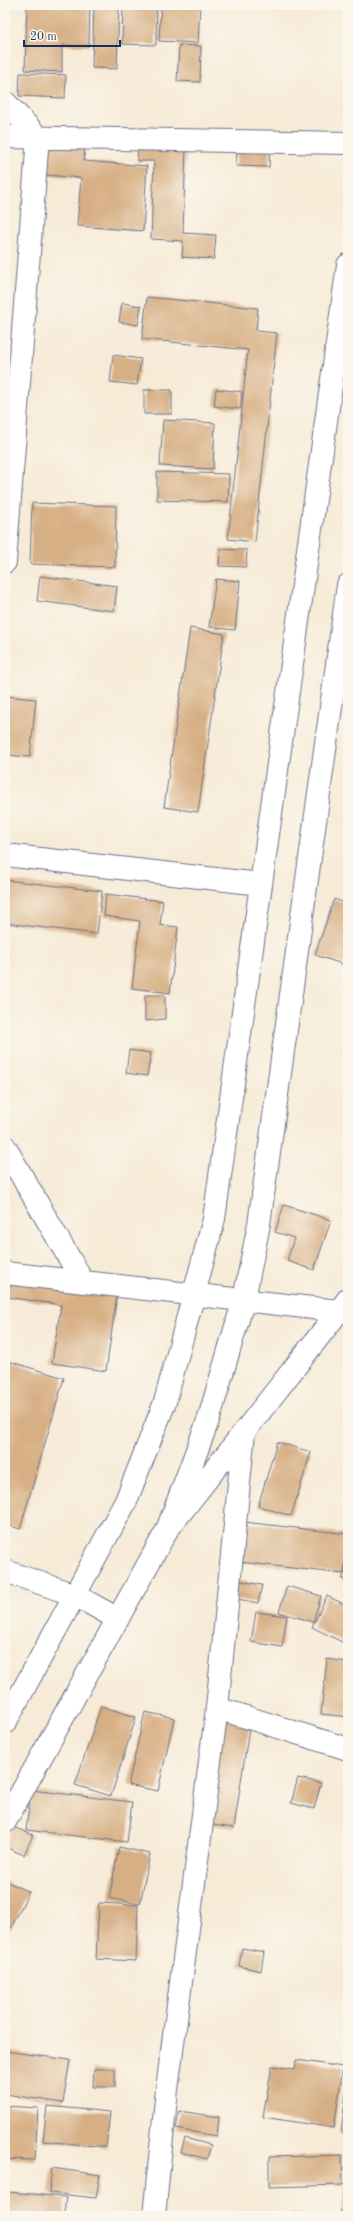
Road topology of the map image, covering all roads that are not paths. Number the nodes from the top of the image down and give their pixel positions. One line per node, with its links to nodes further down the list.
1 (5, 102): 3 (street)
2 (5, 137): 3 (street)
3 (38, 137): 4 (street); 6 (street)
4 (348, 143)
5 (348, 265): 10 (street)
6 (12, 380): 7 (street)
7 (5, 562)
8 (348, 585): 15 (street)
9 (5, 854): 10 (street)
10 (261, 884): 14 (street)
11 (5, 1147): 13 (street)
12 (5, 1273): 13 (street)
13 (83, 1282): 14 (street)
14 (195, 1295): 15 (street); 20 (street)
15 (244, 1299): 16 (street); 18 (street)
16 (344, 1305): 17 (street)
17 (244, 1432): 18 (street); 22 (street)
18 (167, 1530): 21 (street)
19 (5, 1571): 20 (street)
20 (75, 1595): 21 (street); 23 (street)
21 (118, 1618): 25 (street)
22 (217, 1708): 24 (street); 26 (street)
23 (5, 1723)
24 (348, 1749)
25 (5, 1822)
26 (154, 2216)

